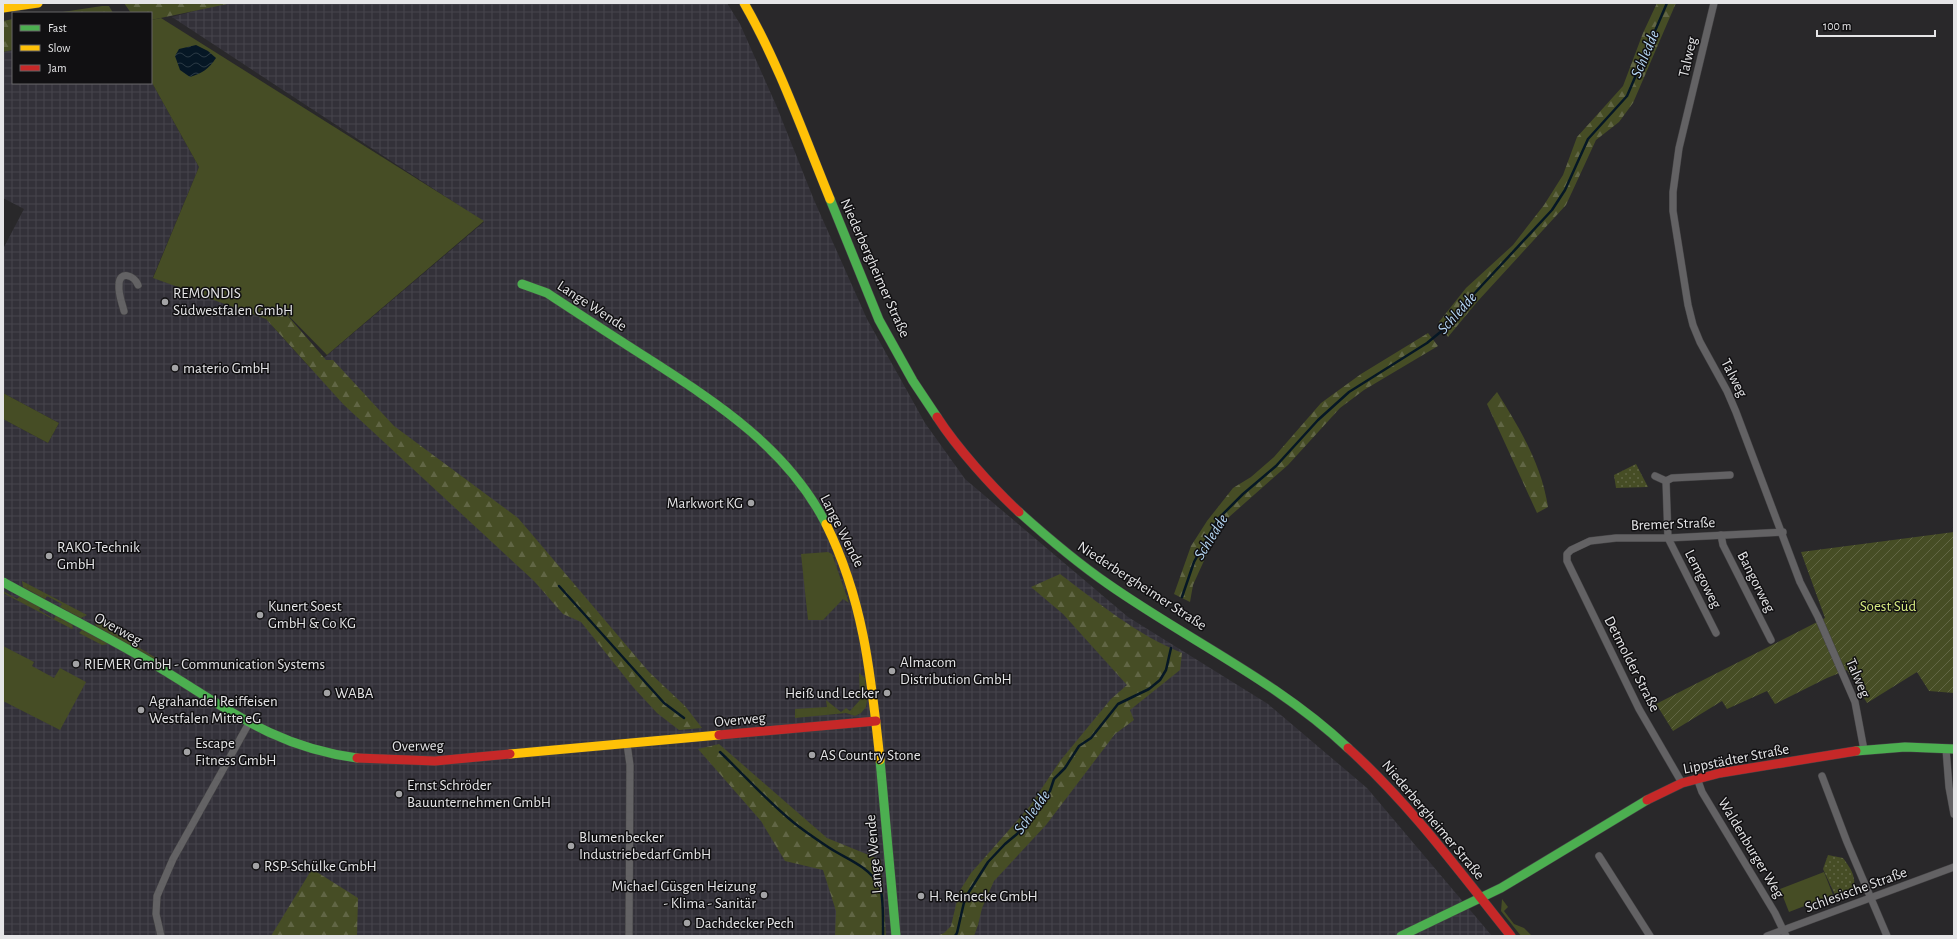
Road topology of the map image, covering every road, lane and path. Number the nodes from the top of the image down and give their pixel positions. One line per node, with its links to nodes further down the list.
1 (38, 3): 4 (main road)
2 (744, 3): 29 (main road, Niederbergheimer Straße)
3 (1714, 3): 11 (street, Talweg)
4 (3, 8)
5 (522, 284): 18 (main road, Lange Wende)
6 (138, 285): 7 (street)
7 (124, 311)
8 (1730, 474): 10 (street)
9 (1655, 476): 10 (street)
10 (1666, 481): 13 (street)
11 (1782, 532): 12 (street, Bremer Straße); 22 (street, Talweg)
12 (1721, 535): 13 (street, Bremer Straße); 17 (street, Bangorweg)
13 (1668, 538): 14 (street, Bremer Straße); 16 (street, Lemgoweg)
14 (1567, 554): 25 (street, Detmolder Straße)
15 (3, 582): 19 (main road, Overweg)
16 (1716, 633)
17 (1771, 640)
18 (876, 721): 20 (main road, Overweg); 34 (main road, Lange Wende)
19 (248, 723): 20 (main road, Overweg); 32 (street)
20 (627, 744): 33 (street)
21 (1950, 749): 22 (main road, Lippstädter Straße); 26 (street)
22 (1864, 750): 24 (main road, Lippstädter Straße)
23 (1822, 776): 30 (street)
24 (1697, 778): 25 (main road, Lippstädter Straße); 31 (street, Waldenburger Weg)
25 (1682, 784): 29 (main road, Lippstädter Straße)
26 (1954, 814)
27 (1599, 856): 37 (street)
28 (1954, 867): 30 (street, Schlesische Straße)
29 (1480, 898): 35 (main road, Lippstädter Straße); 36 (main road, Niederbergheimer Straße)
30 (1870, 899): 31 (street, Schlesische Straße); 39 (street)
31 (1785, 933): 38 (street, Schlesische Straße)
32 (161, 936)
33 (629, 936)
34 (896, 936)
35 (1401, 936)
36 (1511, 936)
37 (1650, 936)
38 (1767, 936)
39 (1887, 936)

